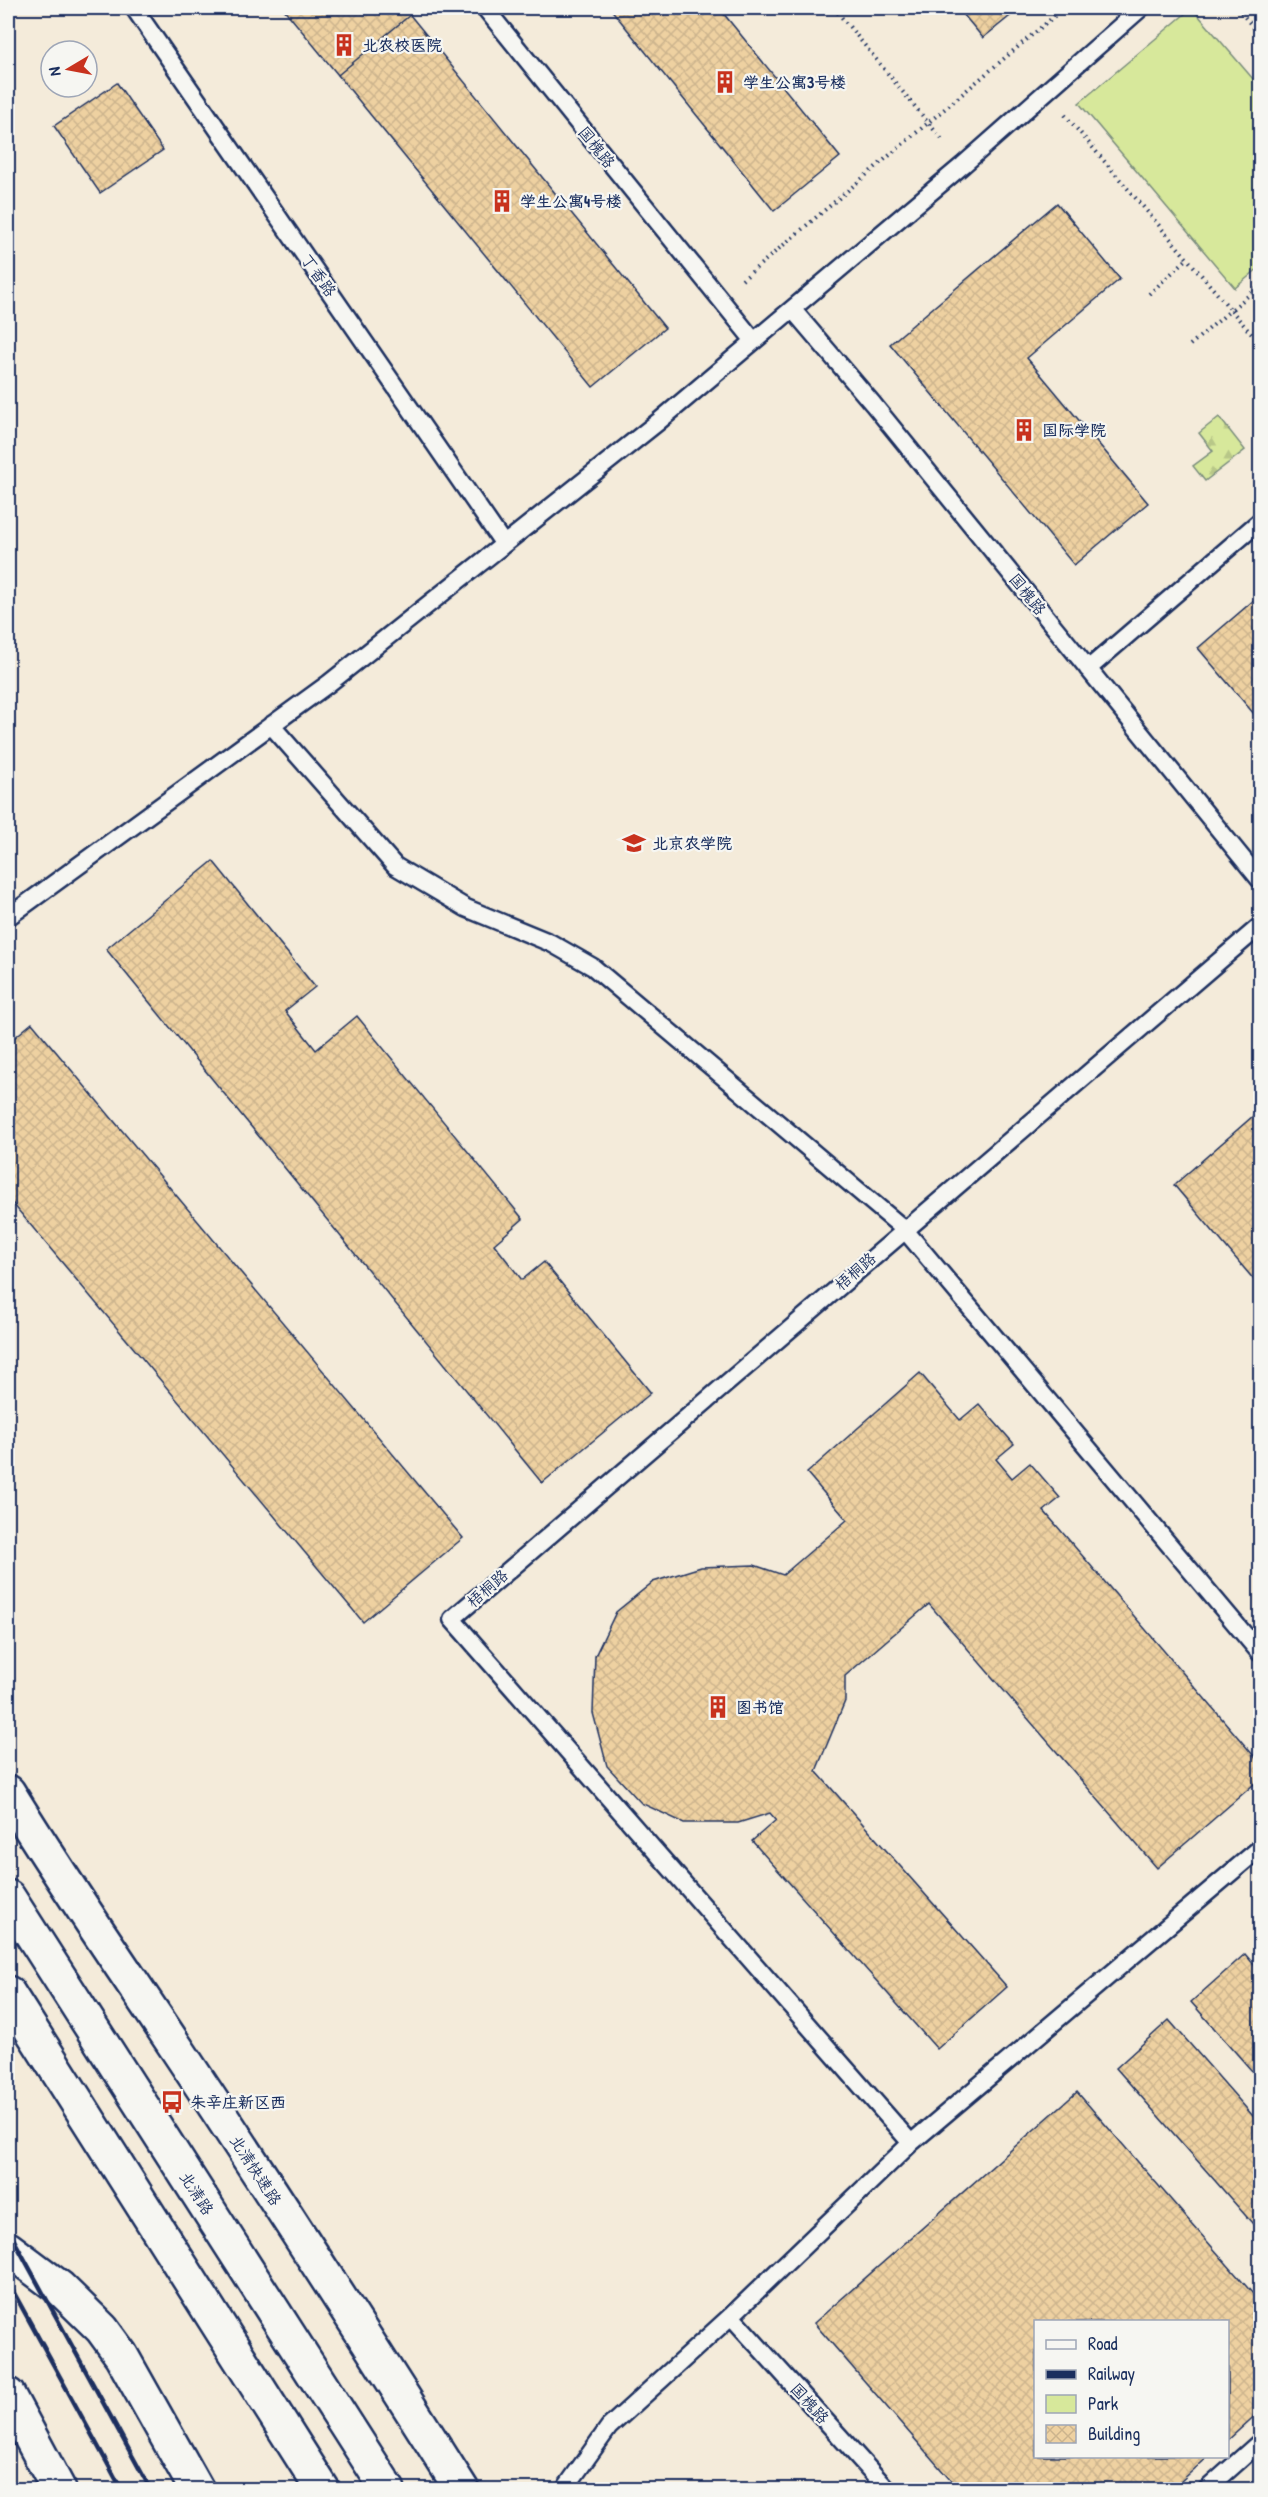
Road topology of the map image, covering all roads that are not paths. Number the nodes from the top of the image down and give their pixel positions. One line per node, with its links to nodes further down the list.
1 (134, 8): 7 (lane, 丁香路)
2 (485, 8): 5 (lane, 国槐路)
3 (1141, 8): 4 (lane)
4 (793, 310): 5 (lane); 8 (lane, 国槐路)
5 (754, 341): 7 (lane)
6 (1260, 521): 8 (lane)
7 (504, 543): 9 (lane)
8 (1088, 669): 10 (lane, 国槐路)
9 (271, 725): 11 (lane); 13 (lane)
10 (1260, 880)
11 (8, 917)
12 (1260, 926): 13 (lane, 梧桐路)
13 (904, 1229): 14 (lane); 19 (lane, 梧桐路)
14 (1260, 1653)
15 (8, 1792): 28 (main road, 北清快速路)
16 (1260, 1848): 19 (lane)
17 (8, 1897): 27 (main road, 北清路)
18 (8, 1993): 26 (main road)
19 (911, 2143): 21 (lane)
20 (8, 2249): 25 (main road)
21 (731, 2316): 29 (lane); 30 (lane, 国槐路)
22 (8, 2395): 24 (main road)
23 (1260, 2442): 31 (lane)
24 (59, 2490)
25 (197, 2490)
26 (323, 2490)
27 (387, 2490)
28 (462, 2490)
29 (564, 2490)
30 (888, 2490)
31 (1206, 2490)

